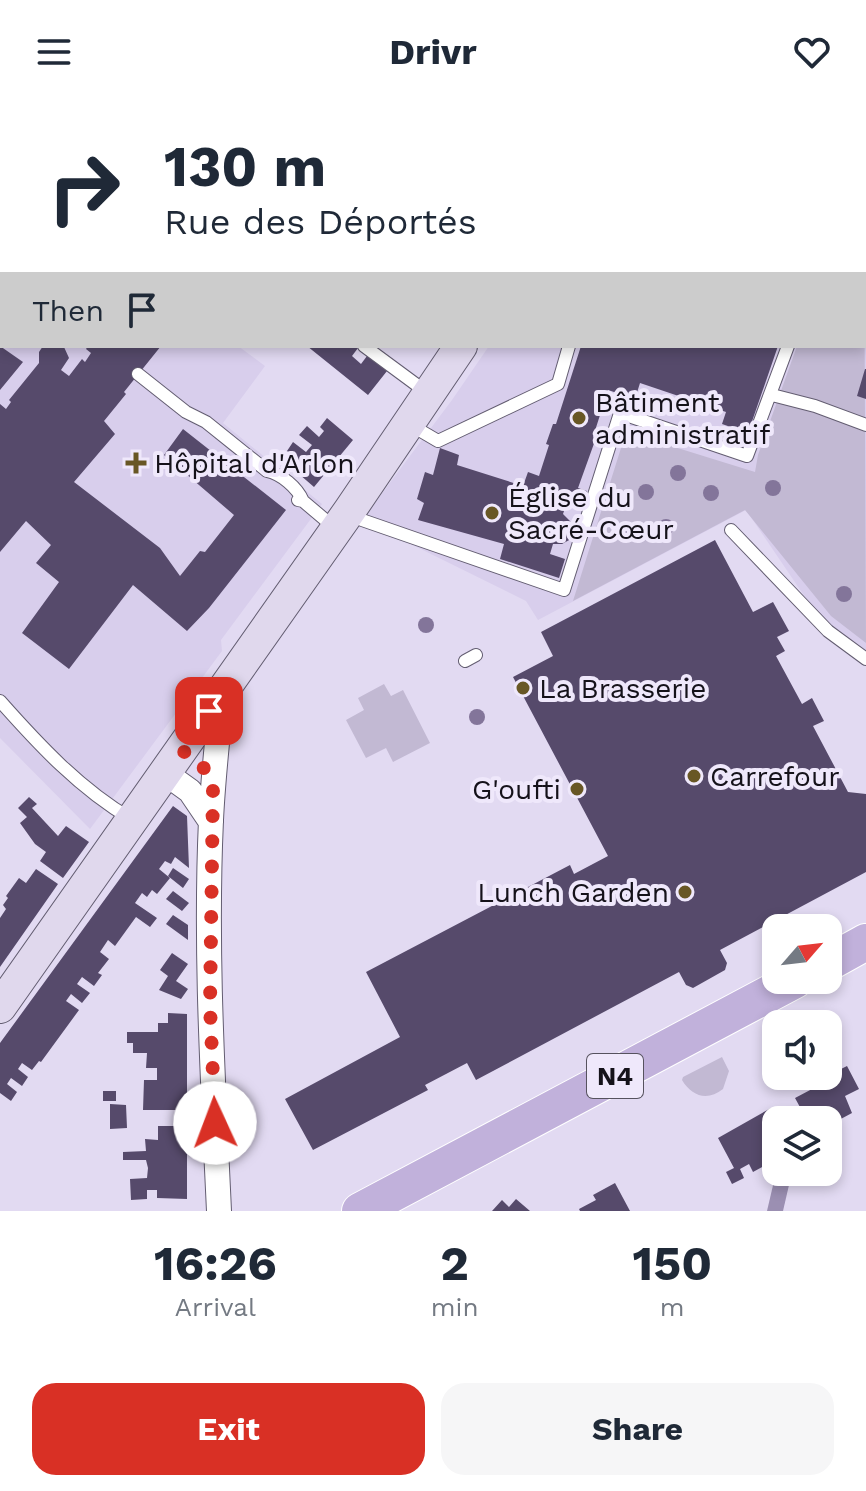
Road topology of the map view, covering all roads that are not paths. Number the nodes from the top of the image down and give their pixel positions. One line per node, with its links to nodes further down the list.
1 (367, 348): 6 (lane)
2 (460, 348): 6 (main road)
3 (568, 348): 8 (lane)
4 (787, 348): 7 (lane)
5 (138, 374): 10 (lane)
6 (429, 394): 8 (main road)
7 (772, 395): 9 (lane); 10 (lane)
8 (409, 424): 10 (main road)
9 (866, 425)
10 (343, 519): 13 (main road)
11 (731, 530): 12 (lane)
12 (866, 659)
13 (222, 692): 15 (main road); 16 (street)
14 (0, 701): 17 (lane)
15 (173, 761): 16 (street); 17 (main road); 18 (street)
16 (213, 788): 18 (street)
17 (132, 820): 22 (main road)
18 (211, 822): 23 (street)
19 (866, 942): 20 (main road)
20 (842, 955)
21 (769, 994): 24 (main road, N4)
22 (0, 1007)
23 (219, 1211)
24 (360, 1211)

